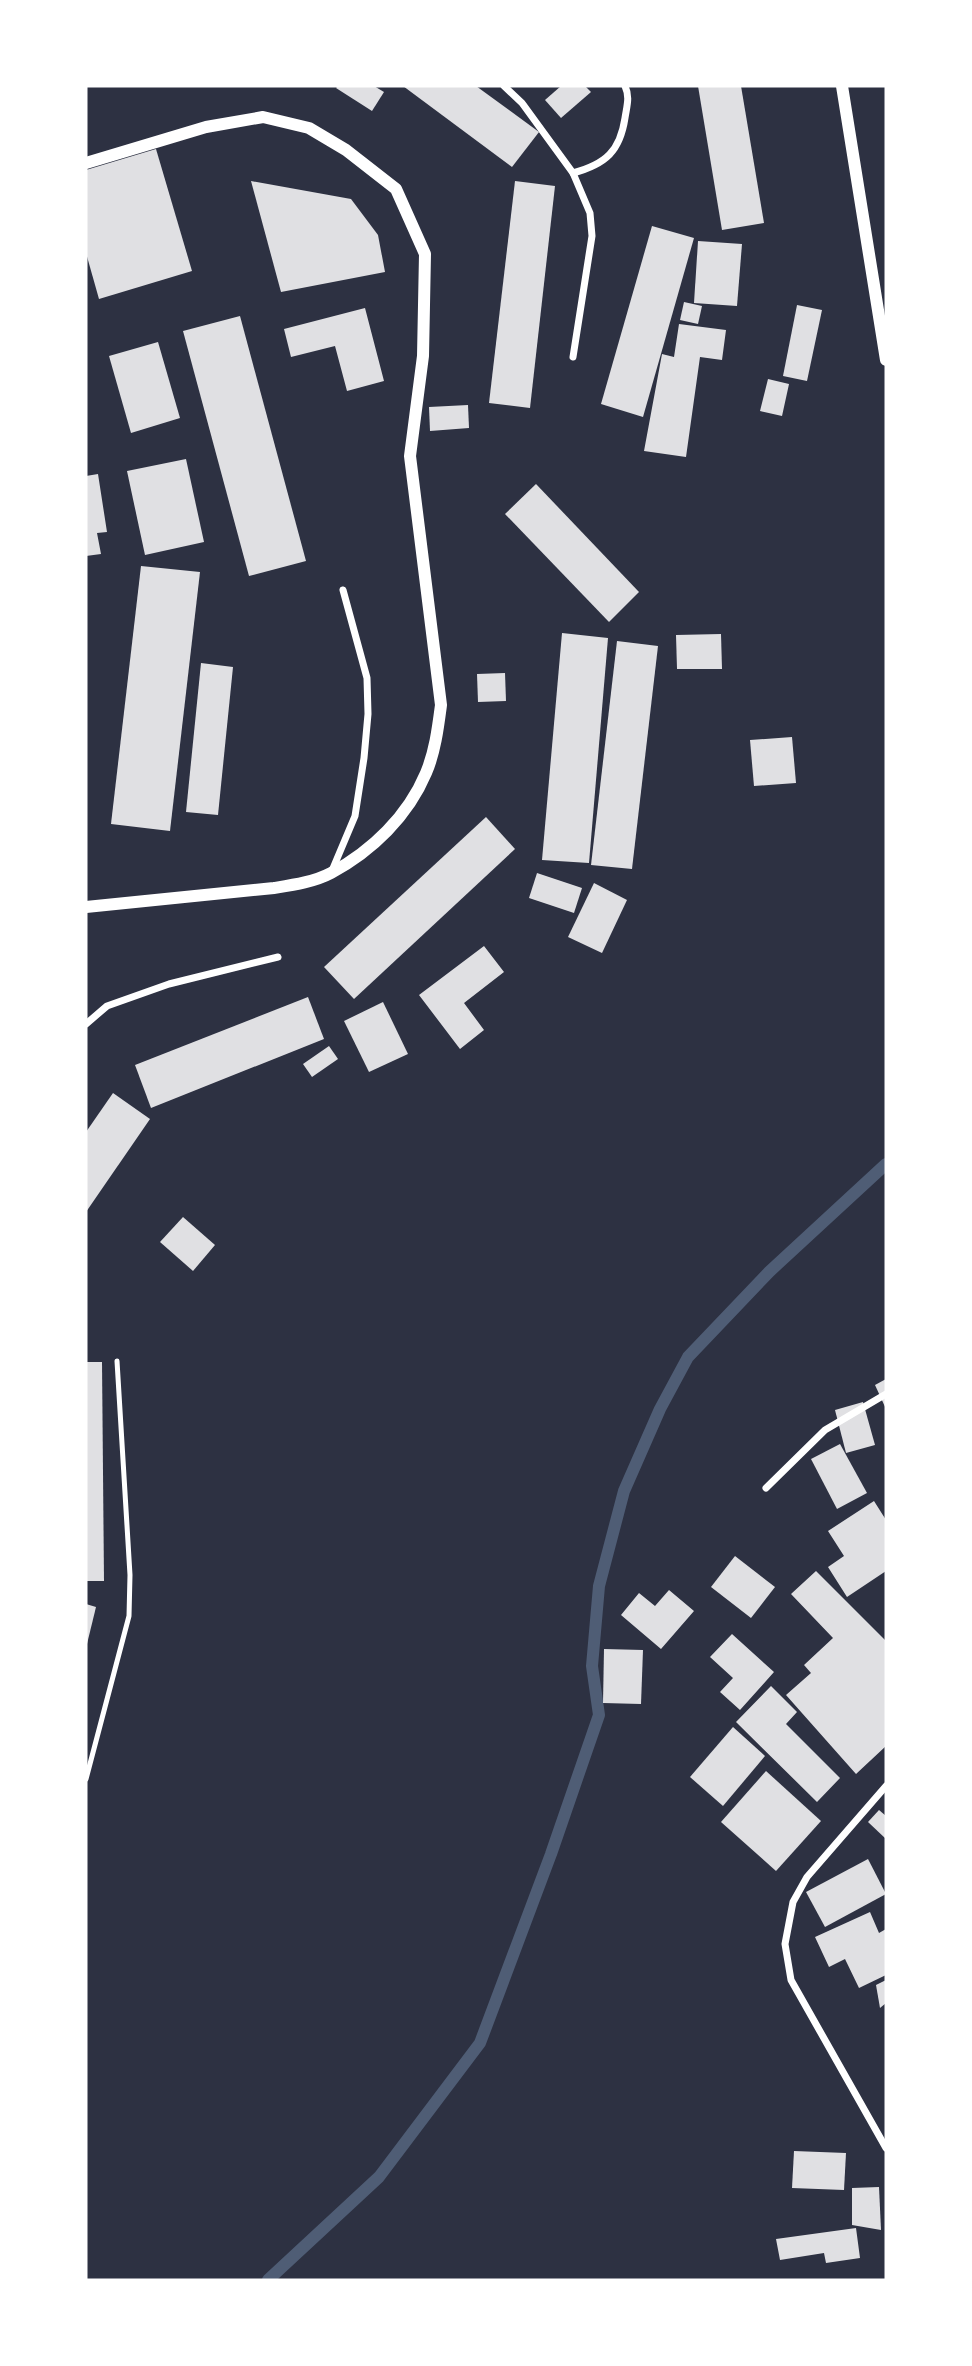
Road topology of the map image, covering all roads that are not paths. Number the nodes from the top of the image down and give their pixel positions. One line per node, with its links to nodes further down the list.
1 (504, 86): 5 (street)
2 (625, 86): 5 (street)
3 (842, 86): 7 (street)
4 (86, 163): 9 (street)
5 (573, 173): 6 (street)
6 (573, 358)
7 (886, 360)
8 (343, 590): 9 (street)
9 (330, 873): 10 (street)
10 (86, 907)
11 (278, 957): 12 (street)
12 (86, 1024)
13 (117, 1361): 16 (lane)
14 (886, 1394): 15 (street)
15 (766, 1488)
16 (86, 1779)
17 (886, 1786): 18 (street)
18 (886, 2148)

